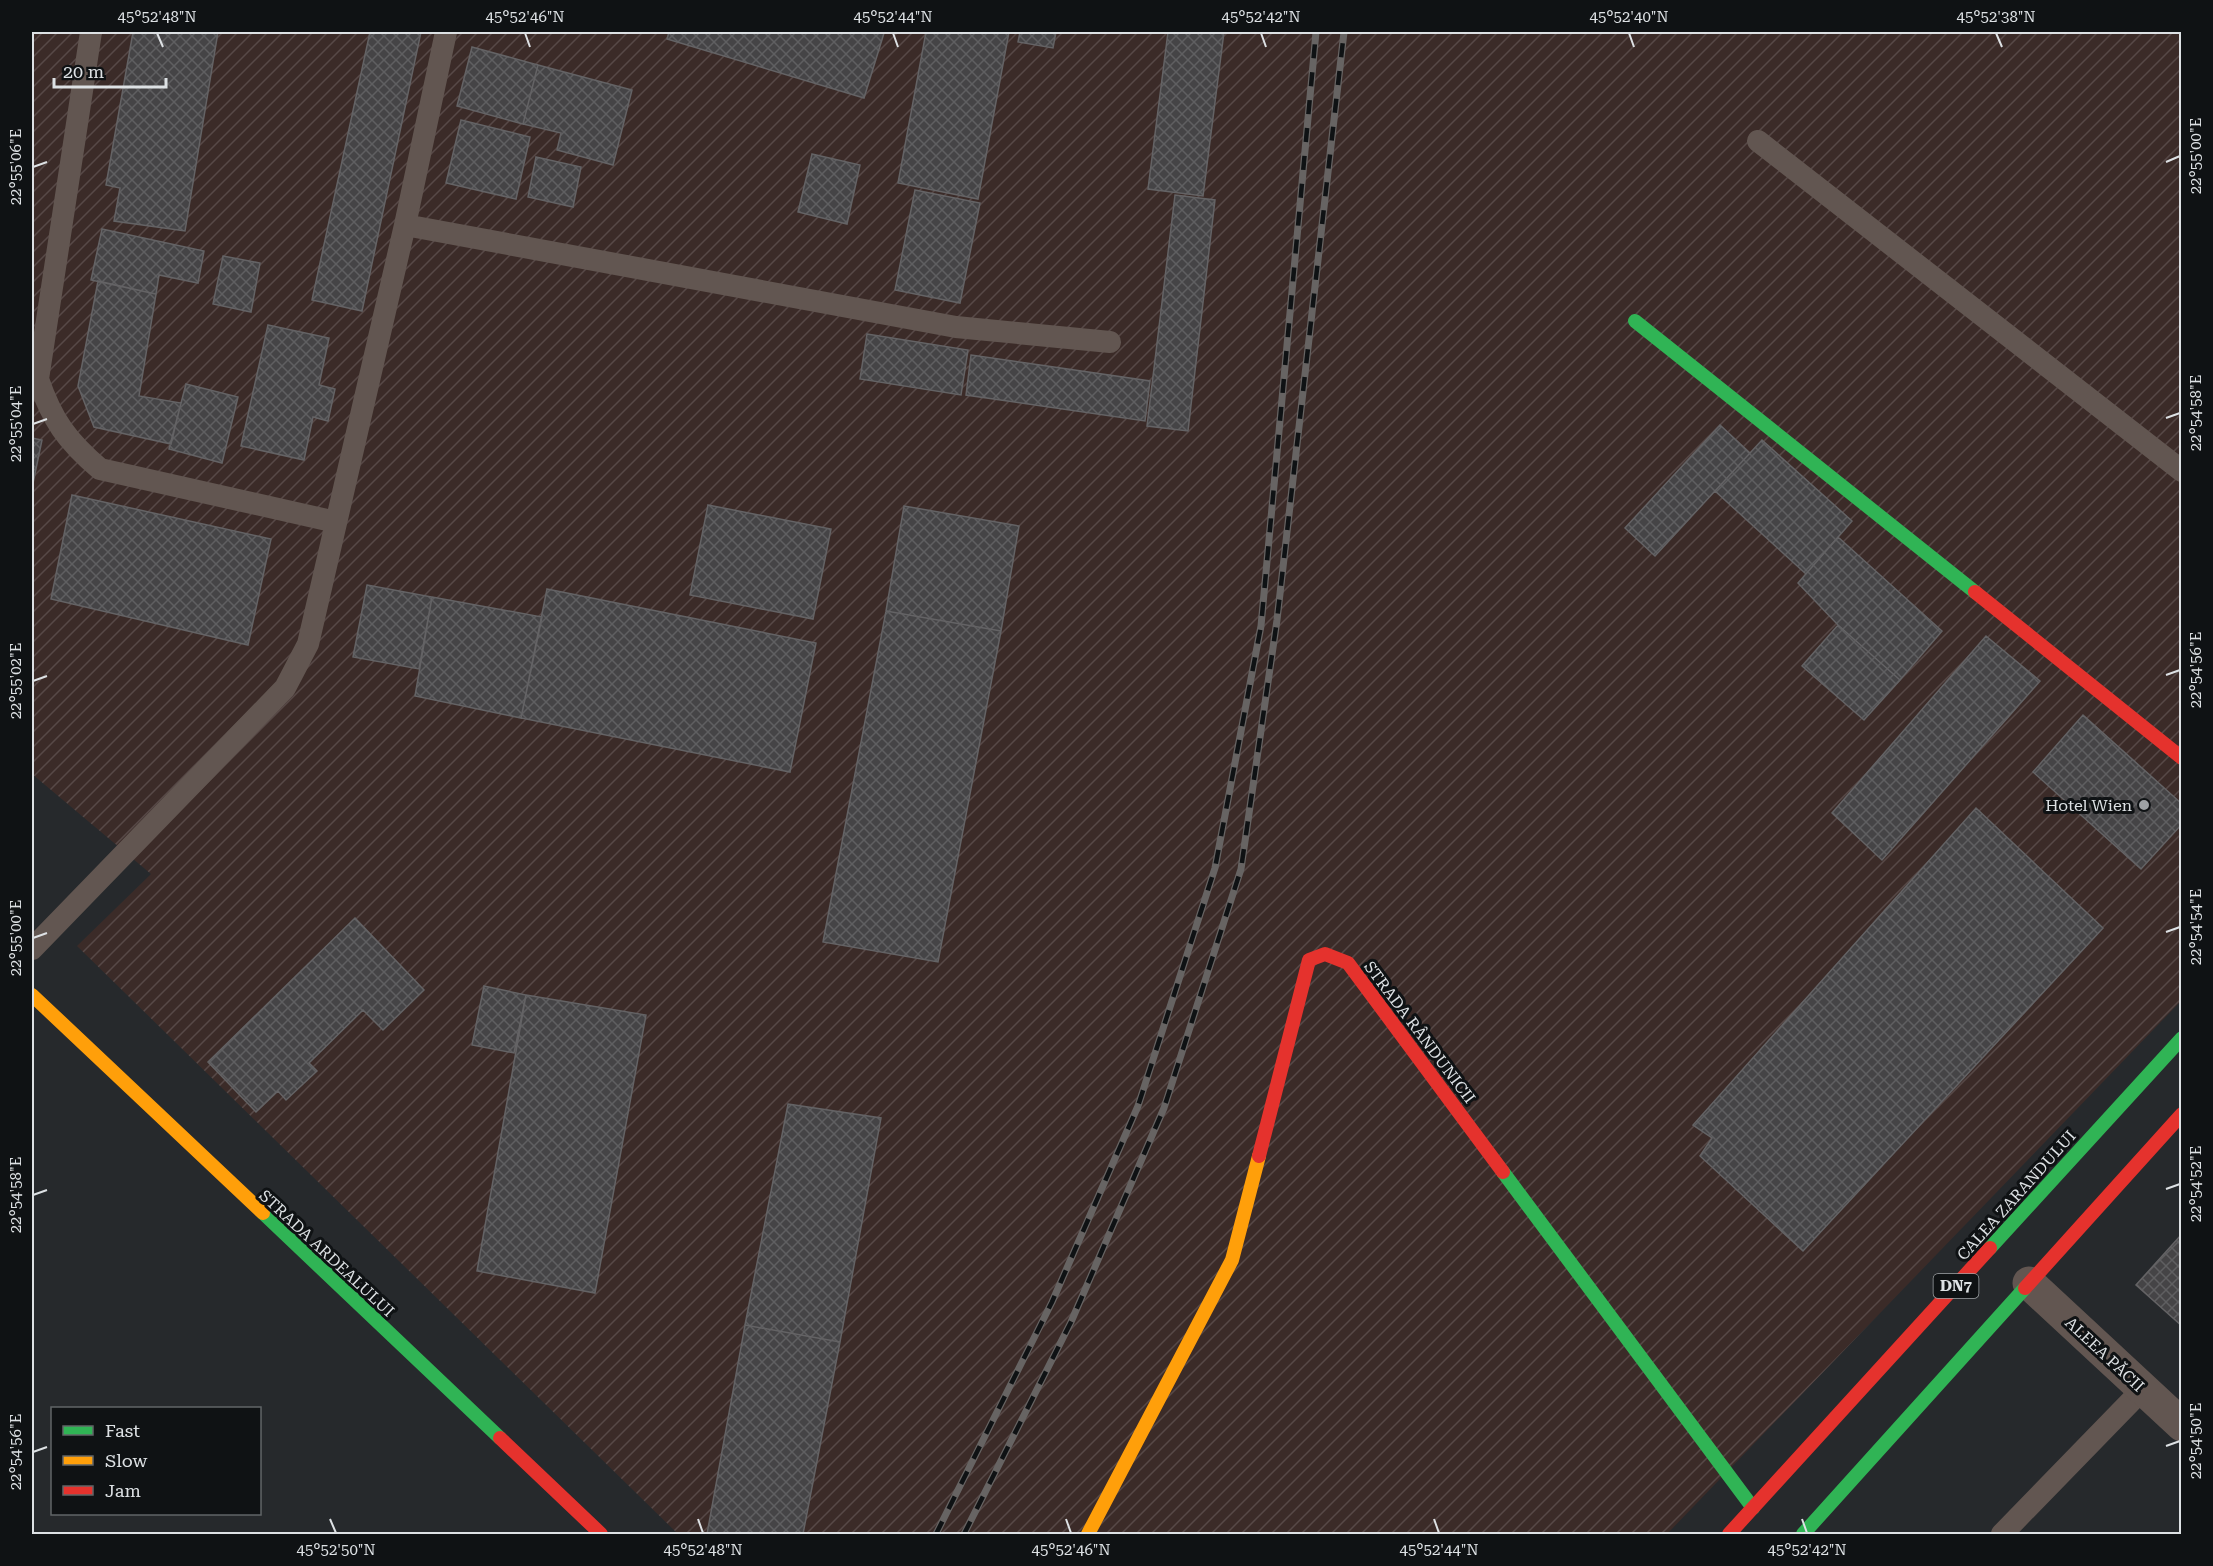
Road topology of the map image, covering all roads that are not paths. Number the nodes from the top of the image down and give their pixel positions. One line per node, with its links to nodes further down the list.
1 (91, 32): 8 (lane)
2 (446, 32): 4 (lane)
3 (1758, 141): 7 (lane)
4 (405, 225): 6 (lane); 8 (lane)
5 (1635, 321): 9 (street)
6 (1110, 342)
7 (2181, 471)
8 (336, 522): 10 (lane)
9 (2181, 759)
10 (32, 949)
11 (32, 995): 18 (street, STRADA ARDEALULUI)
12 (2181, 1038): 17 (street, CALEA ZARANDULUI / DN7)
13 (2181, 1114): 14 (street)
14 (2029, 1283): 15 (street, ALEEA PĂCII); 21 (street)
15 (2142, 1390): 16 (street, ALEEA PĂCII); 22 (lane)
16 (2181, 1425)
17 (1753, 1508): 19 (street, STRADA RÂNDUNICII); 20 (street, CALEA ZARANDULUI / DN7)
18 (601, 1534)
19 (1088, 1534)
20 (1729, 1534)
21 (1803, 1534)
22 (2002, 1534)

